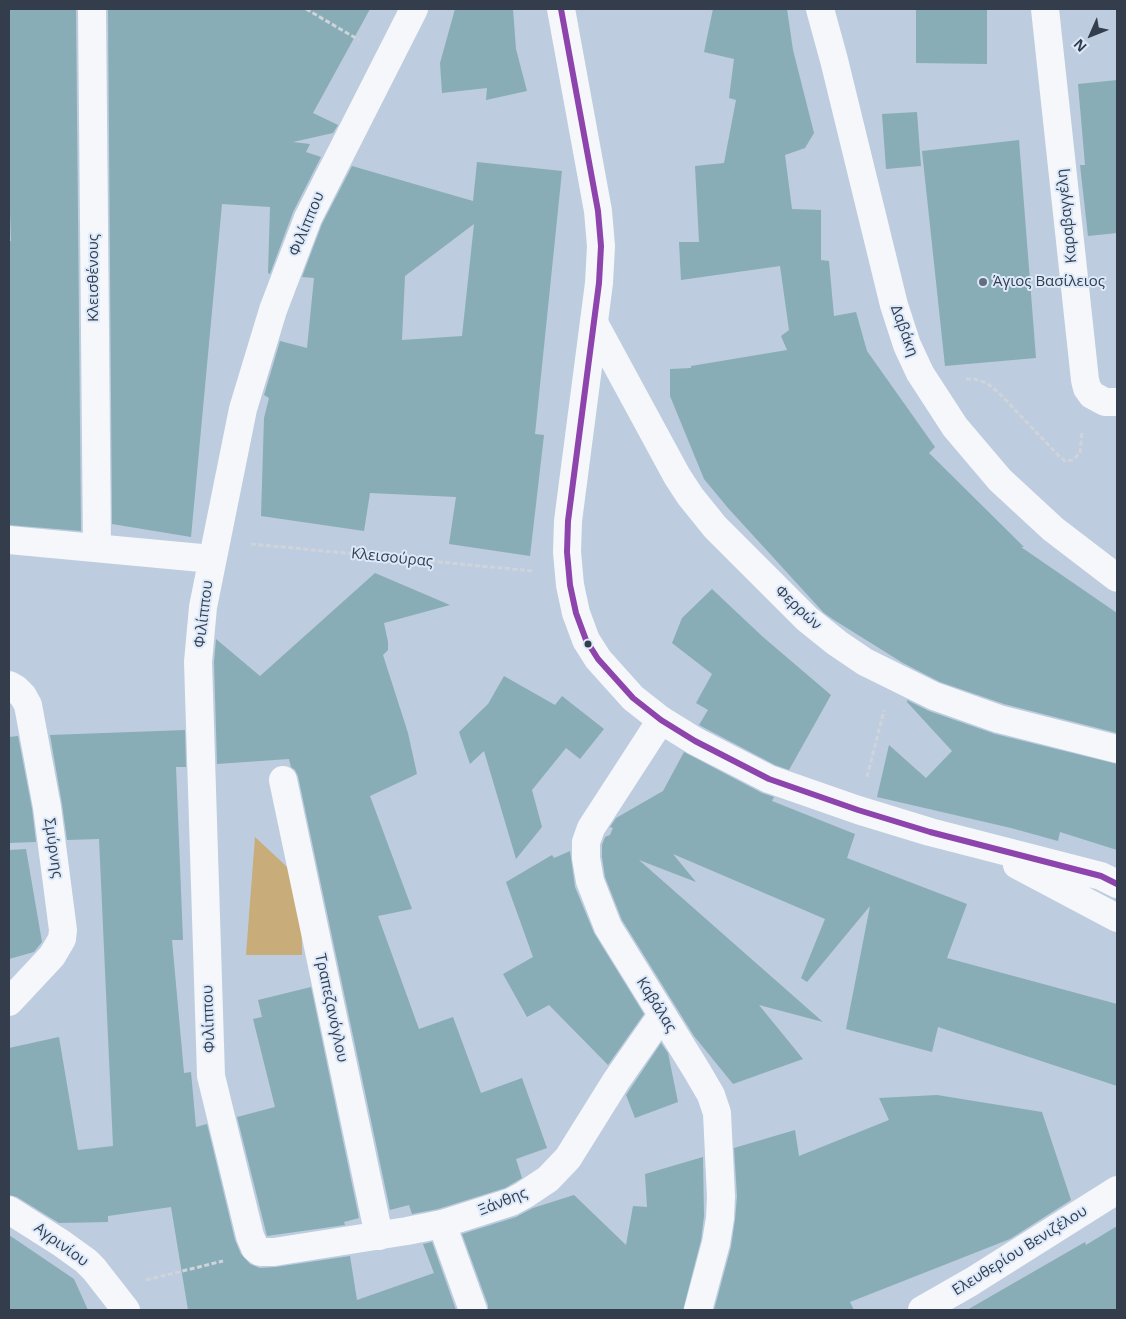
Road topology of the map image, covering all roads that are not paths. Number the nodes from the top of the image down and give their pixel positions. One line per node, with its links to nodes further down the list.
1 (92, 9): 9 (street, Κλεισθένους)
2 (414, 9): 10 (street, Φιλίππου)
3 (561, 9): 6 (street)
4 (820, 9): 11 (street, Δαβάκη)
5 (1045, 9): 7 (street, Καραβαγγέλη)
6 (594, 323): 13 (street); 14 (street, Φερρών)
7 (1104, 398)
8 (9, 540): 9 (street)
9 (97, 548): 10 (street)
10 (214, 550): 27 (street, Φιλίππου)
11 (1117, 578)
12 (9, 685): 21 (street, Σμύρνης)
13 (661, 720): 16 (street); 22 (street, Καβάλας)
14 (1117, 749)
15 (283, 780): 26 (street, Τραπεζανόγλου)
16 (978, 844): 17 (street); 20 (street)
17 (1117, 884)
18 (1117, 896): 19 (street)
19 (1117, 906)
20 (1117, 918)
21 (9, 1002)
22 (662, 1015): 25 (street, Ξάνθης); 30 (street, Καβάλας)
23 (1117, 1190): 31 (street, Ελευθερίου Βενιζέλου)
24 (9, 1210): 28 (street, Αγρινίου)
25 (442, 1224): 26 (street, Ξάνθης); 29 (street)
26 (379, 1236): 27 (street, Ξάνθης)
27 (260, 1252)
28 (126, 1310)
29 (473, 1310)
30 (698, 1310)
31 (922, 1310)

